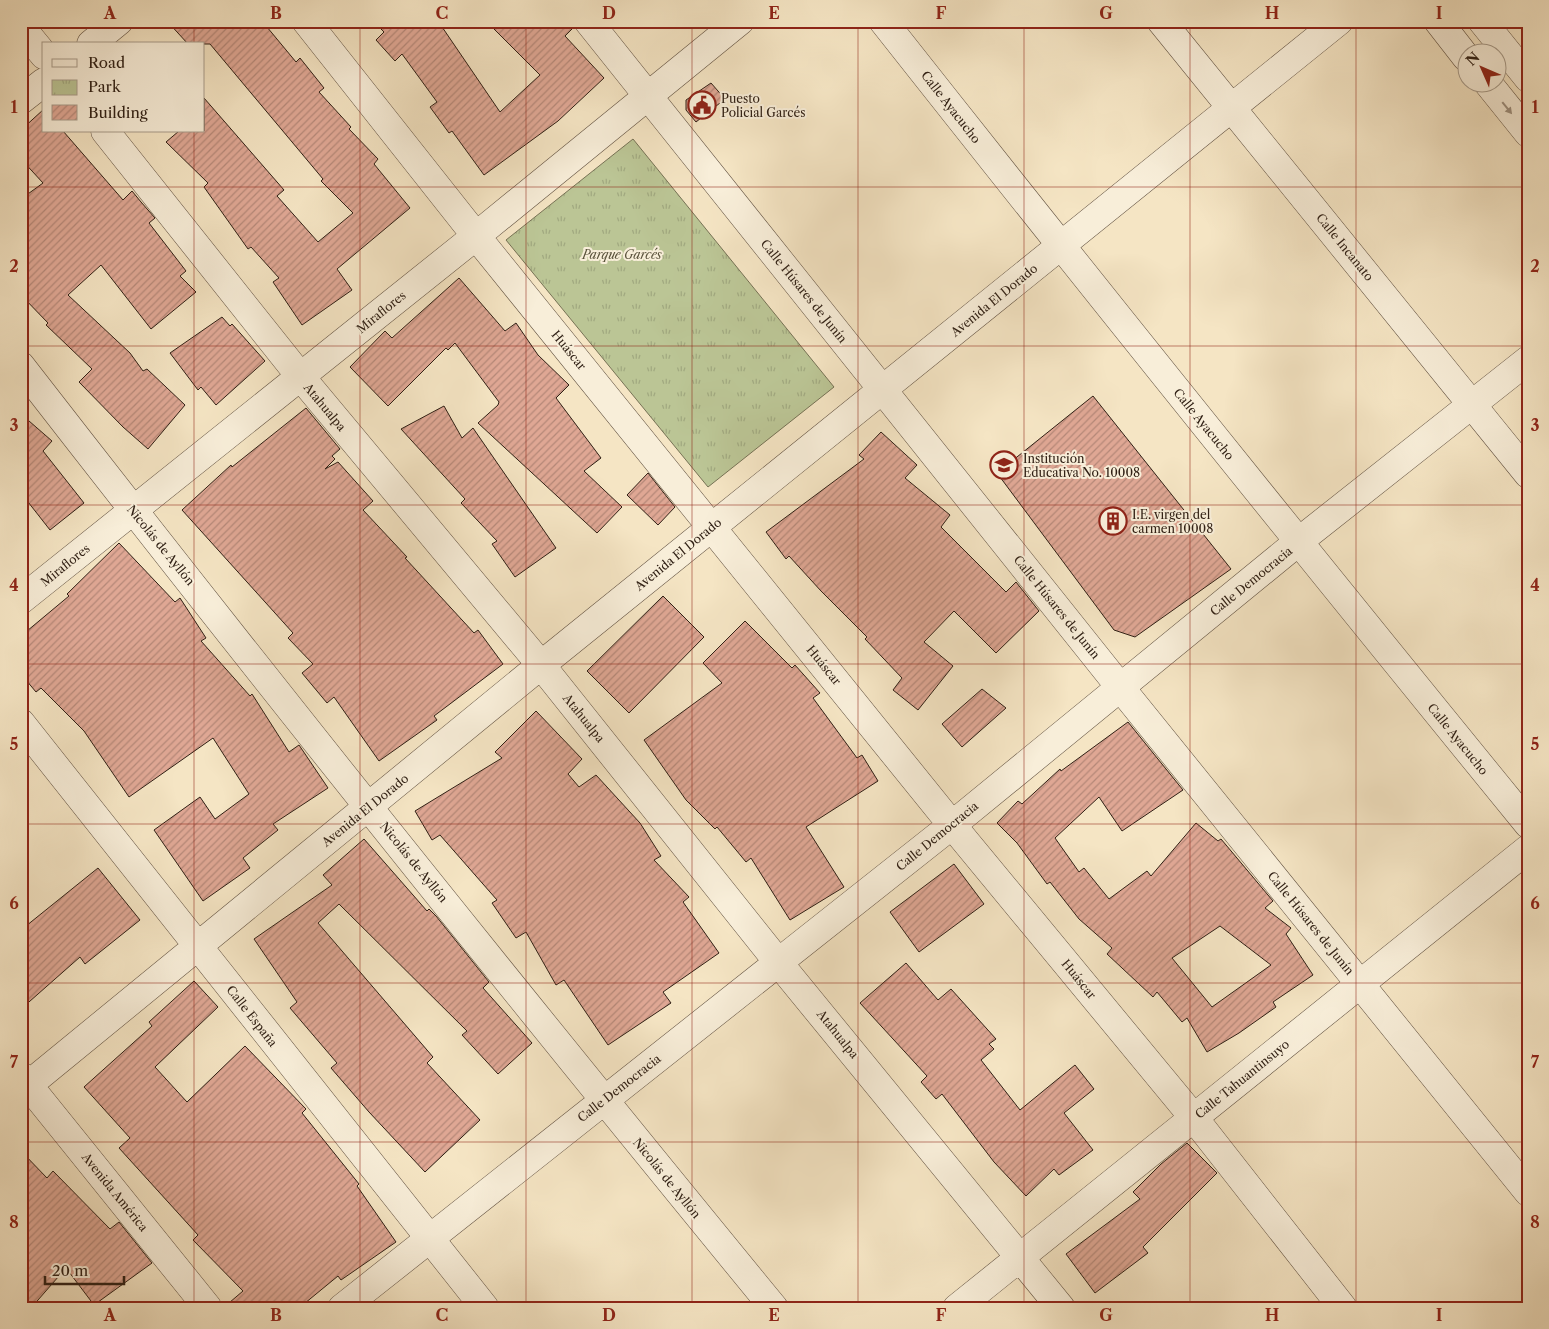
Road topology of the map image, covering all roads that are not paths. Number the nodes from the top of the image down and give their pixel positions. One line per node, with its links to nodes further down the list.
1 (119, 21): 11 (street)
2 (306, 21): 22 (street, Huáscar)
3 (588, 21): 17 (street, Calle Húsares de Junín)
4 (740, 21): 17 (street, Miraflores)
5 (883, 21): 23 (street, Calle Ayacucho)
6 (1160, 21): 19 (street, Calle Incanato)
7 (1339, 21): 19 (street, Avenida El Dorado)
8 (1438, 21): 12 (street)
9 (1482, 21): 14 (street)
10 (21, 28): 13 (street)
11 (93, 42)
12 (1456, 44)
13 (42, 53)
14 (1528, 78)
15 (42, 84): 18 (street)
16 (1495, 92): 21 (street, one-way to 21)
17 (648, 97): 22 (street, Miraflores); 27 (street, Calle Húsares de Junín)
18 (21, 100)
19 (1232, 108): 23 (street, Avenida El Dorado); 28 (street, Calle Incanato)
20 (106, 132): 26 (street, Atahualpa)
21 (1528, 133)
22 (476, 236): 26 (street, Miraflores); 31 (street, Huáscar)
23 (1061, 246): 27 (street, Avenida El Dorado); 32 (street, Calle Ayacucho)
24 (1528, 360): 28 (street, Calle Democracia)
25 (21, 366): 30 (street, Nicolás de Ayllón)
26 (300, 376): 30 (street, Miraflores); 34 (street, Atahualpa)
27 (883, 389): 31 (street, Avenida El Dorado); 35 (street, Calle Húsares de Junín)
28 (1472, 404): 29 (street, Calle Incanato); 32 (street, Calle Democracia)
29 (1528, 474)
30 (133, 510): 33 (street, Miraflores); 37 (street, Nicolás de Ayllón)
31 (712, 526): 34 (street, Avenida El Dorado); 39 (street, Huáscar)
32 (1298, 542): 35 (street, Calle Democracia); 38 (street, Calle Ayacucho)
33 (21, 600)
34 (541, 665): 37 (street, Avenida El Dorado); 42 (street, Atahualpa)
35 (1120, 687): 39 (street, Calle Democracia); 43 (street, Calle Húsares de Junín)
36 (21, 723): 41 (street, Calle España)
37 (370, 807): 41 (street, Avenida El Dorado); 45 (street, Nicolás de Ayllón)
38 (1528, 824)
39 (952, 825): 42 (street, Calle Democracia); 46 (street, Huáscar)
40 (1528, 849): 43 (street, Calle Tahuantinsuyo)
41 (198, 947): 44 (street, Avenida El Dorado); 48 (street, Calle España)
42 (778, 962): 45 (street, Calle Democracia); 49 (street, Atahualpa)
43 (1360, 984): 46 (street, Calle Tahuantinsuyo); 47 (street, Calle Húsares de Junín)
44 (24, 1084): 50 (street, Avenida América)
45 (604, 1100): 48 (street, Calle Democracia); 53 (street, Nicolás de Ayllón)
46 (1194, 1118): 49 (street, Calle Tahuantinsuyo); 56 (street, Huáscar)
47 (1528, 1192)
48 (429, 1239): 51 (street, Calle Democracia); 52 (street, Calle España)
49 (1020, 1258): 54 (street, Calle Tahuantinsuyo); 55 (street, Atahualpa)
50 (208, 1308)
51 (342, 1308)
52 (485, 1308)
53 (774, 1308)
54 (957, 1308)
55 (1061, 1308)
56 (1343, 1308)

